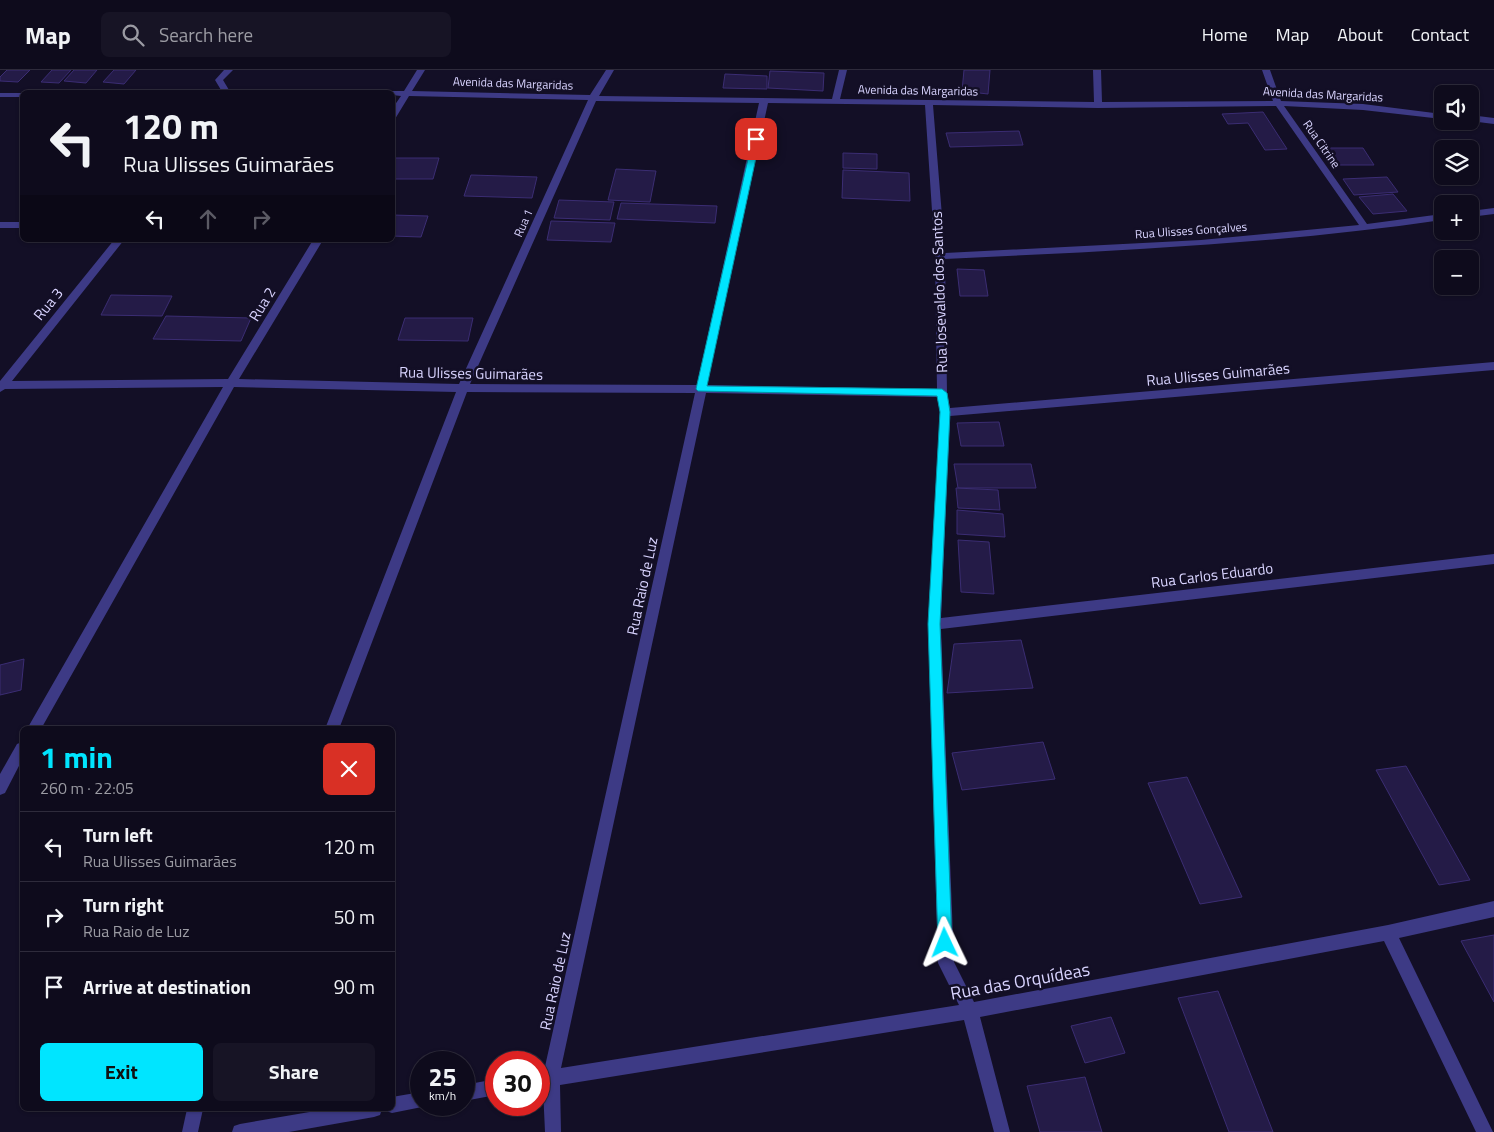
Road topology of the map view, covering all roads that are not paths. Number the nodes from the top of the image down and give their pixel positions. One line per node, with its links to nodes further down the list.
1 (229, 70): 7 (street)
2 (422, 70): 9 (street)
3 (610, 70): 12 (street, Rua 1)
4 (843, 70): 14 (street)
5 (1097, 70): 17 (street)
6 (1266, 70): 16 (street, Rua Citrine)
7 (226, 90)
8 (395, 93): 9 (street, Avenida das Margaridas)
9 (407, 93): 12 (street, Avenida das Margaridas); 18 (street)
10 (0, 95): 11 (street)
11 (20, 95)
12 (593, 98): 13 (street, Avenida das Margaridas); 34 (street, Rua 1)
13 (764, 100): 14 (street, Avenida das Margaridas); 35 (street, Rua Raio de Luz)
14 (835, 102): 15 (street, Avenida das Margaridas)
15 (930, 102): 17 (street, Avenida das Margaridas); 30 (street, Rua Josevaldo dos Santos)
16 (1278, 103): 17 (street, Avenida das Margaridas); 19 (street, Avenida das Margaridas); 27 (street, Rua Citrine)
17 (1098, 105)
18 (395, 112)
19 (1434, 115)
20 (1479, 119): 21 (street)
21 (1494, 121)
22 (1494, 211): 23 (street)
23 (1479, 213)
24 (1434, 218): 27 (street, Rua Ulisses Gonçalves)
25 (0, 225): 26 (street)
26 (20, 225)
27 (1365, 227): 30 (street, Rua Ulisses Gonçalves)
28 (117, 242): 33 (street, Rua 3)
29 (317, 242): 32 (street, Rua 2)
30 (940, 256): 36 (street, Rua Josevaldo dos Santos)
31 (1494, 366): 37 (street, Rua Ulisses Guimarães)
32 (232, 383): 33 (street, Rua Ulisses Guimarães); 34 (street, Rua Ulisses Guimarães); 40 (street, Rua 2)
33 (1, 386)
34 (463, 388): 35 (street, Rua Ulisses Guimarães); 41 (street, Rua 1)
35 (701, 389): 36 (street, Rua Ulisses Guimarães); 47 (street, Rua Raio de Luz)
36 (942, 393): 37 (street, Rua Josevaldo dos Santos)
37 (945, 412): 39 (street, Rua Josevaldo dos Santos)
38 (1494, 559): 39 (street, Rua Carlos Eduardo)
39 (934, 624): 46 (street, Rua Josevaldo dos Santos)
40 (36, 726)
41 (333, 726)
42 (20, 752): 43 (street)
43 (0, 788)
44 (1494, 909): 45 (street, Rua das Orquídeas)
45 (1388, 933): 46 (street, Rua das Orquídeas); 58 (street)
46 (970, 1011): 48 (street, Rua das Orquídeas); 57 (street, Rua Josevaldo dos Santos)
47 (550, 1057)
48 (550, 1078)
49 (410, 1102): 50 (street)
50 (395, 1105)
51 (195, 1111): 54 (street)
52 (362, 1111): 55 (street)
53 (550, 1112): 56 (street, Rua Raio de Luz)
54 (190, 1132)
55 (240, 1132)
56 (553, 1132)
57 (1002, 1132)
58 (1485, 1132)

